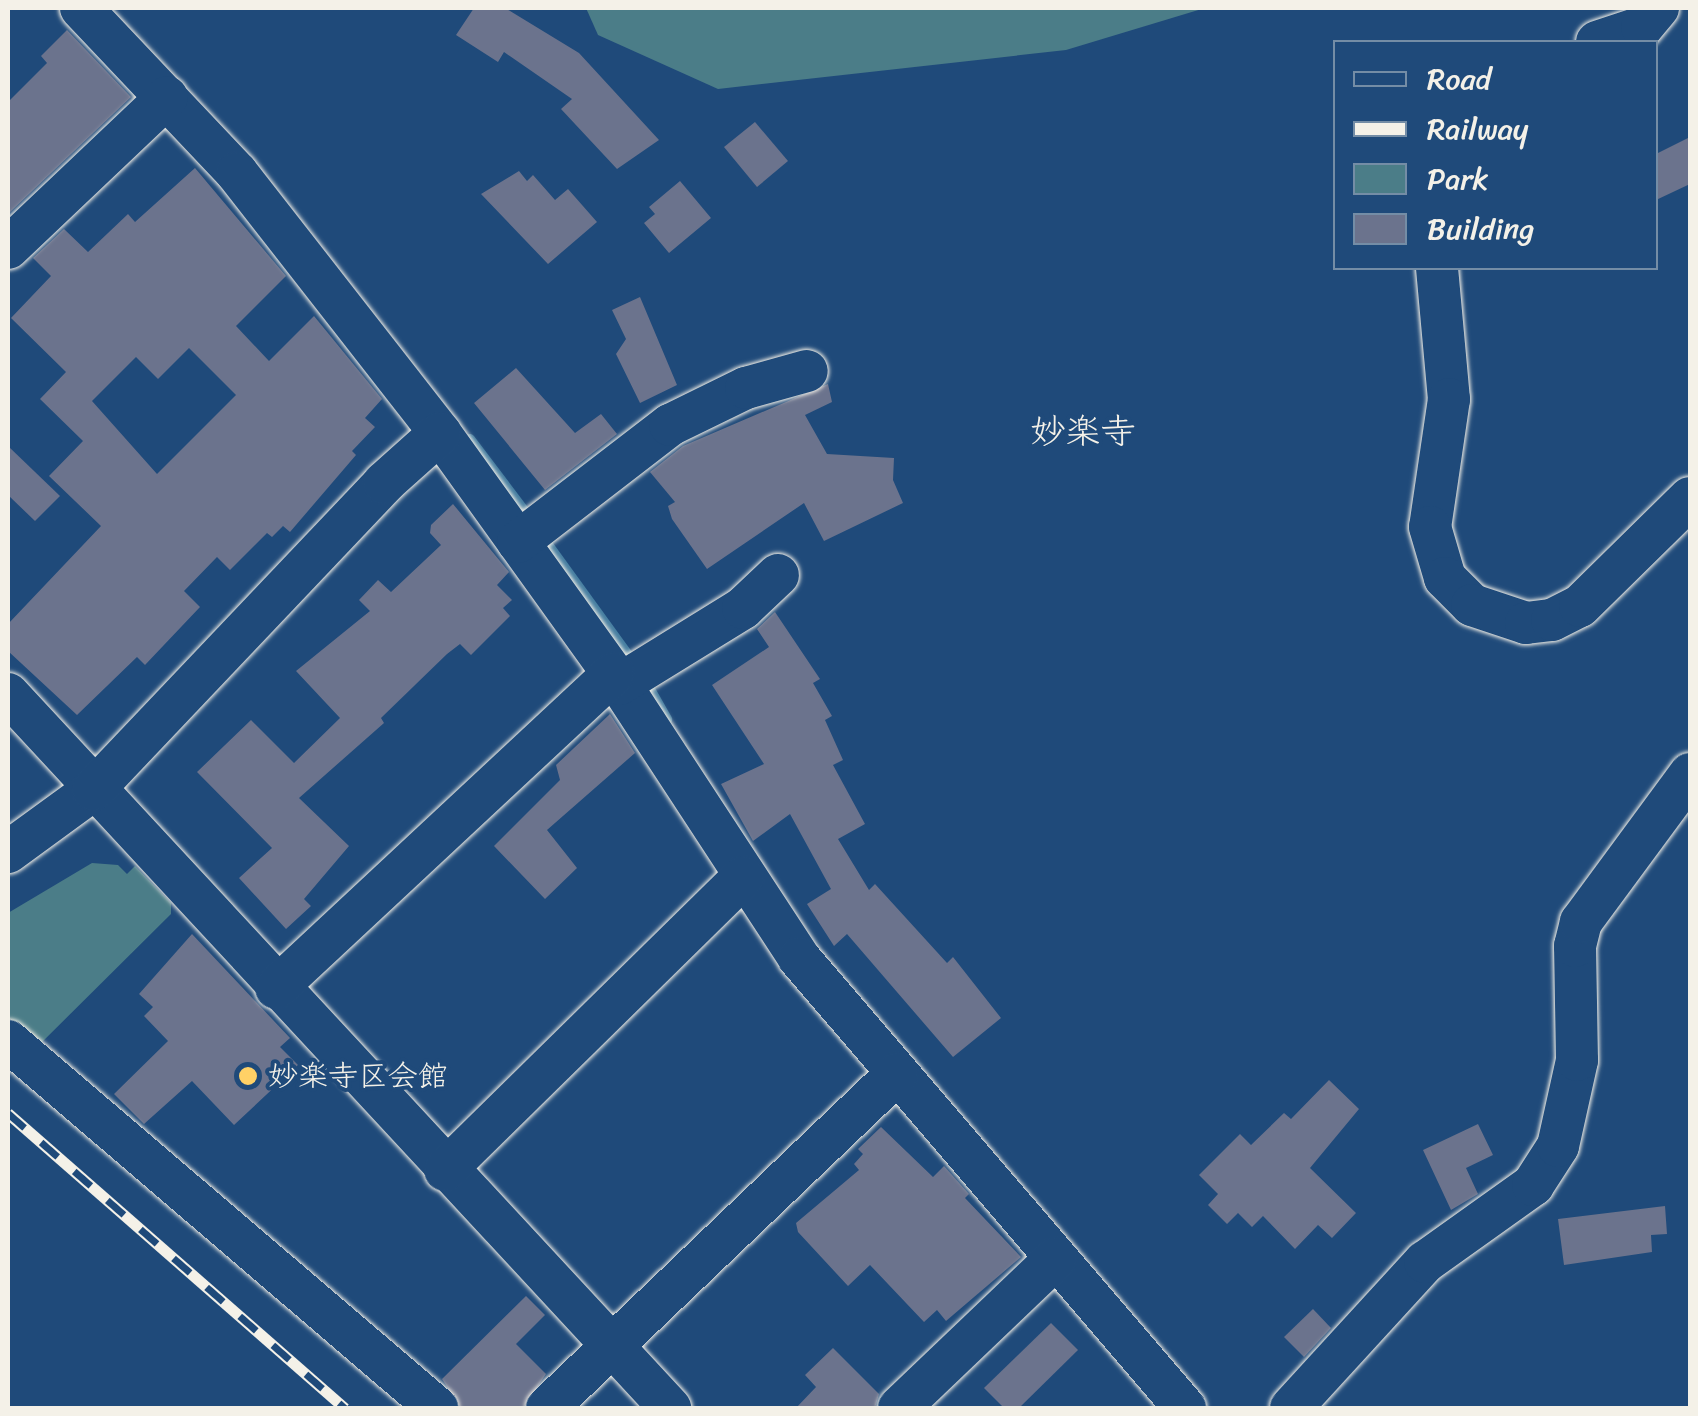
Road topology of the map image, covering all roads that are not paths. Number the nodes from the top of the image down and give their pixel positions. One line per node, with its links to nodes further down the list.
1 (81, 8): 4 (street)
2 (1658, 8): 3 (street)
3 (1603, 40)
4 (167, 97): 5 (street); 8 (street)
5 (8, 248)
6 (1437, 270): 9 (street)
7 (807, 371): 10 (street)
8 (440, 432): 10 (street); 15 (street)
9 (1690, 498)
10 (518, 542): 12 (street)
11 (778, 575): 12 (street)
12 (616, 679): 17 (street); 18 (street)
13 (8, 694): 15 (street)
14 (1690, 774): 29 (street)
15 (93, 790): 16 (street); 18 (street)
16 (8, 852)
17 (743, 877): 20 (street); 21 (street)
18 (276, 988): 21 (street)
19 (8, 1042): 24 (street)
20 (898, 1074): 22 (street); 23 (street)
21 (445, 1170): 23 (street)
22 (1056, 1258): 27 (street); 28 (street)
23 (610, 1348): 25 (street); 26 (street)
24 (438, 1408)
25 (547, 1408)
26 (670, 1408)
27 (899, 1408)
28 (1185, 1408)
29 (1291, 1408)

